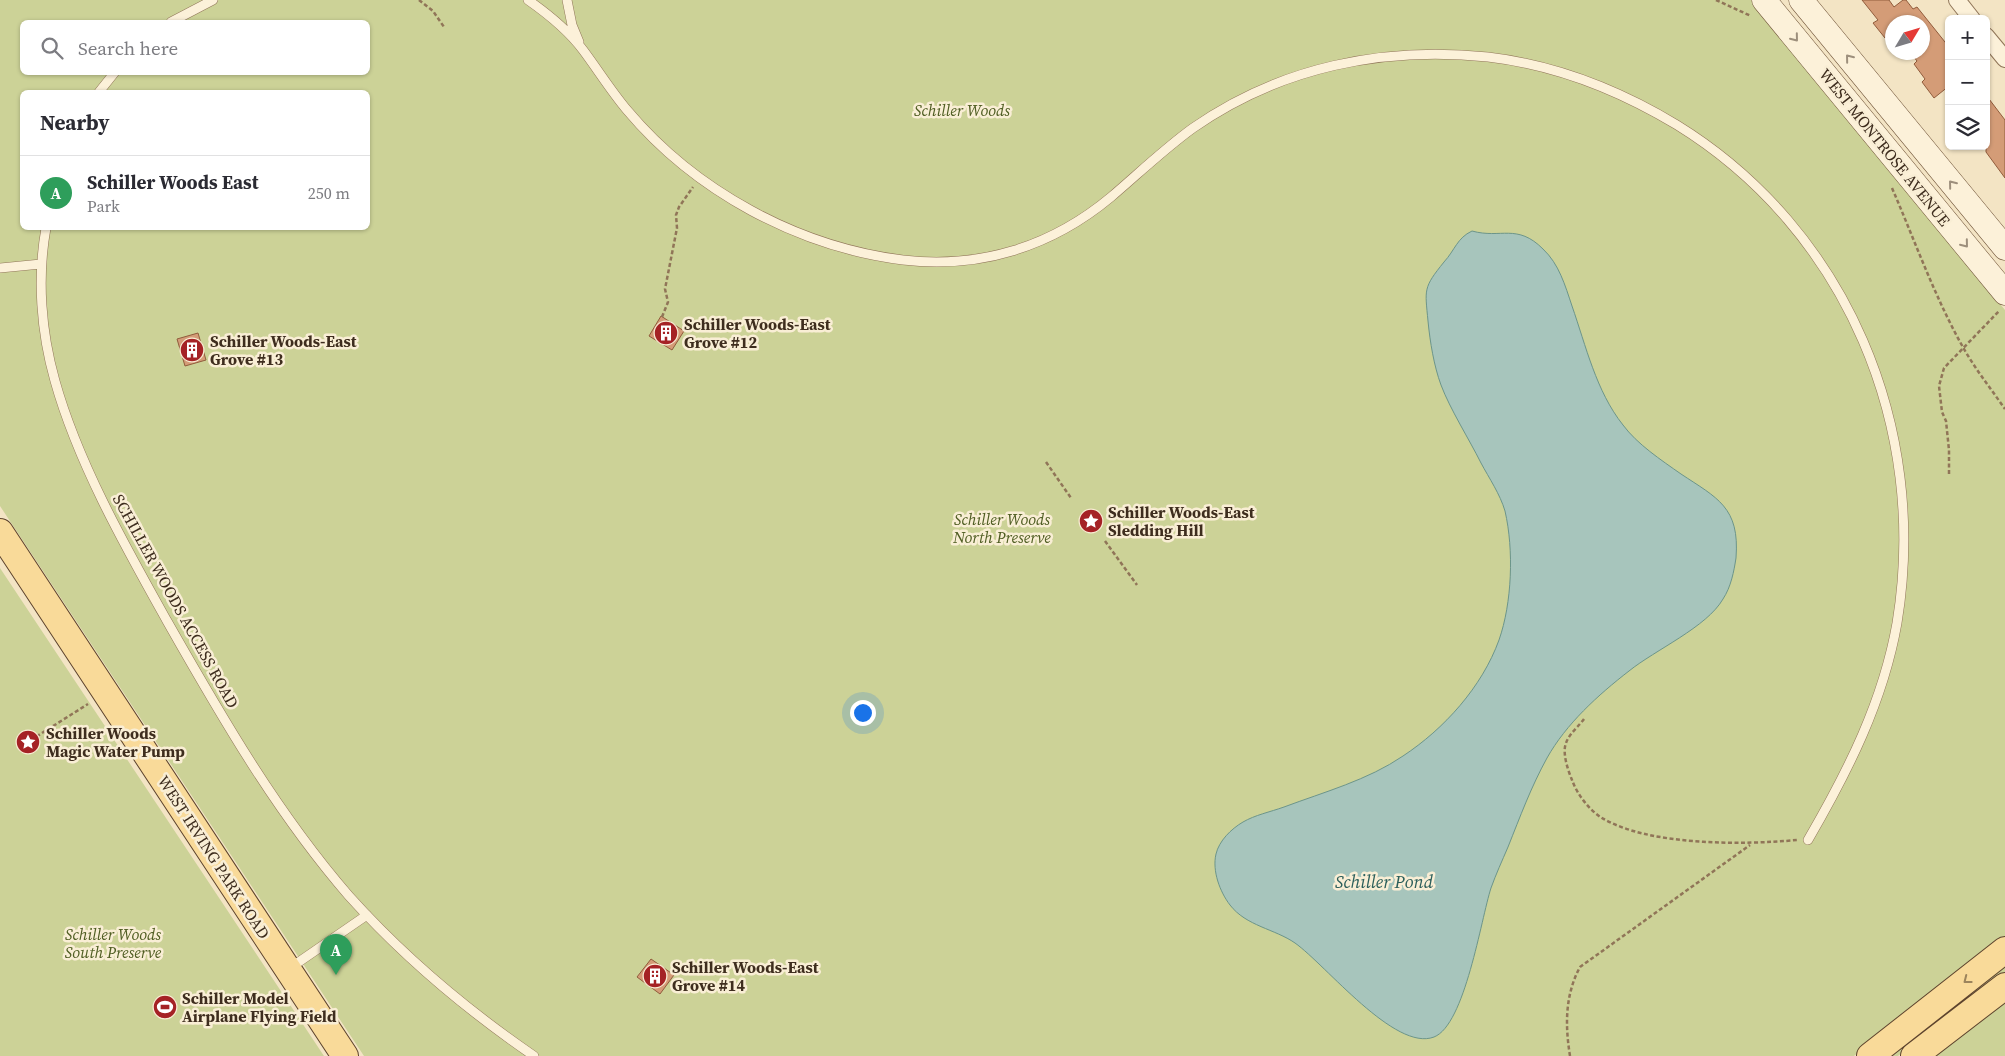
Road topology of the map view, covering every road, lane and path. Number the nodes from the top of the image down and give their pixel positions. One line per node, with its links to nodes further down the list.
1 (213, 0): 10 (lane)
2 (419, 0): 11 (path)
3 (528, 0): 13 (lane)
4 (566, 0): 13 (lane)
5 (1716, 0): 8 (path)
6 (1801, 0): 20 (main road, WEST MONTROSE AVENUE, one-way to 6)
7 (1956, 0): 9 (street)
8 (1758, 8): 23 (main road, WEST MONTROSE AVENUE, one-way to 23)
9 (1969, 15)
10 (175, 20)
11 (444, 26)
12 (1990, 41): 14 (street)
13 (581, 47): 17 (lane)
14 (2005, 59)
15 (112, 75): 16 (lane)
16 (100, 90)
17 (700, 178): 24 (path); 36 (lane)
18 (1889, 182): 25 (path)
19 (46, 230): 21 (lane, SCHILLER WOODS ACCESS ROAD)
20 (2005, 248)
21 (41, 264): 22 (lane); 38 (lane, SCHILLER WOODS ACCESS ROAD)
22 (0, 268)
23 (2005, 293): 25 (path)
24 (662, 317)
25 (1963, 348): 26 (path); 28 (path)
26 (2005, 409)
27 (1046, 462): 29 (path)
28 (1949, 474)
29 (1072, 498)
30 (0, 532): 33 (main road, WEST IRVING PARK ROAD)
31 (1105, 541): 32 (path)
32 (1137, 585)
33 (106, 693): 35 (path); 40 (main road, WEST IRVING PARK ROAD)
34 (1584, 719): 37 (path)
35 (31, 740)
36 (1808, 840): 37 (path)
37 (1751, 844): 44 (path)
38 (368, 915): 40 (lane); 43 (lane, SCHILLER WOODS ACCESS ROAD)
39 (2005, 950): 45 (main road, one-way to 45)
40 (288, 970): 42 (main road, WEST IRVING PARK ROAD)
41 (2005, 986): 46 (main road)
42 (345, 1056)
43 (534, 1056)
44 (1570, 1056)
45 (1870, 1056)
46 (1914, 1056)

